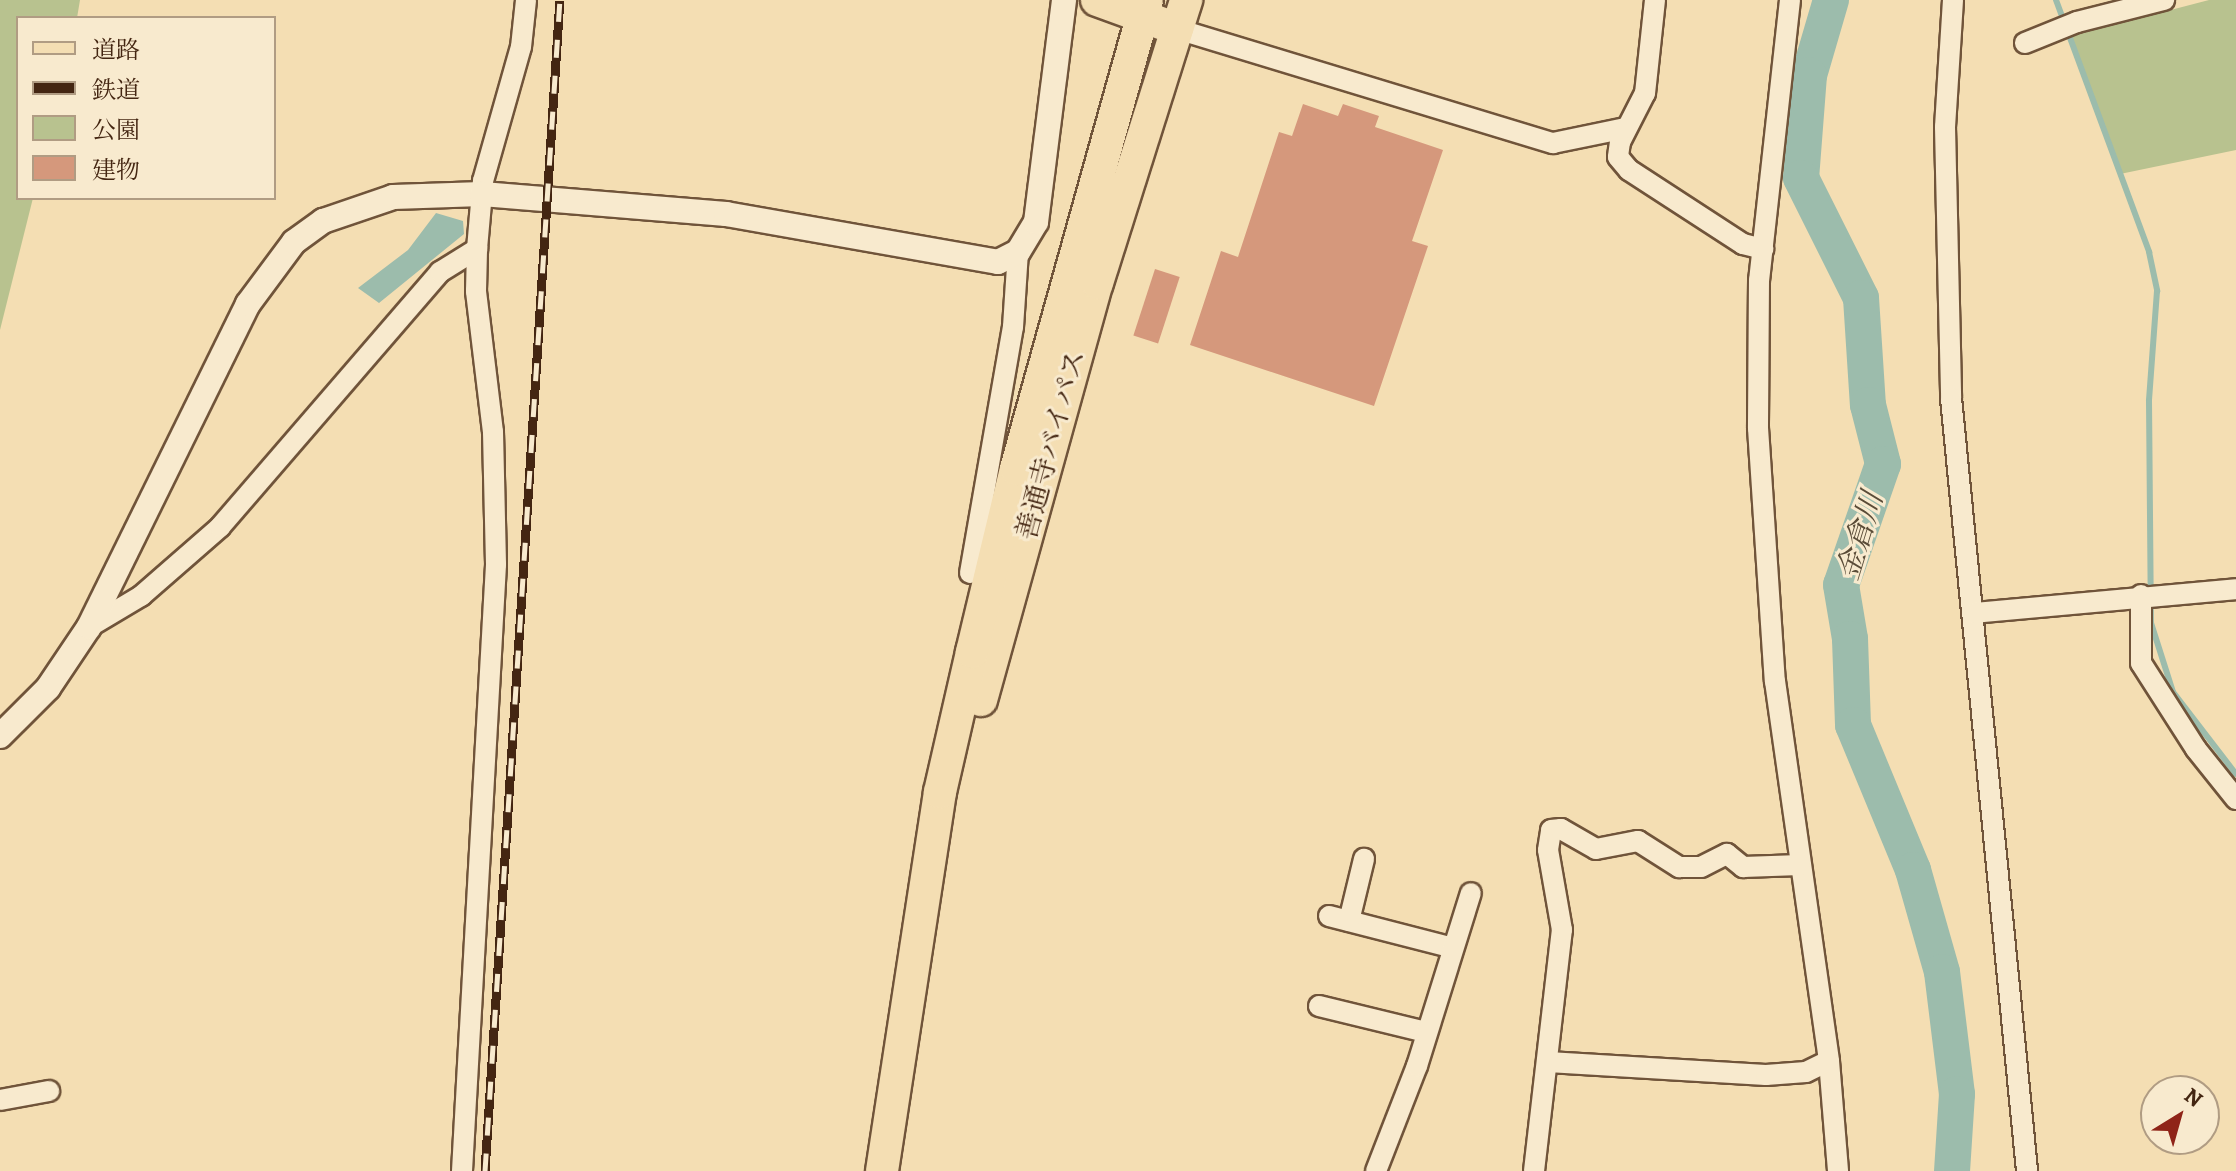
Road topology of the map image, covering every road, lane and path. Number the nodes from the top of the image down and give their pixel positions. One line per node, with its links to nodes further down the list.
1 (526, 0): 12 (street)
2 (1064, 0): 15 (street)
3 (1097, 0): 8 (main road)
4 (1655, 0): 11 (street)
5 (1790, 0): 14 (street)
6 (1953, 0): 19 (street)
7 (2164, 0): 10 (street)
8 (1144, 8): 9 (main road); 25 (main road, 善通寺バイパス)
9 (1182, 14): 11 (street); 25 (main road, 善通寺バイパス)
10 (2025, 43)
11 (1626, 128): 14 (street)
12 (482, 194): 13 (street); 15 (street); 20 (street)
13 (477, 249): 20 (street); 34 (street)
14 (1763, 249): 24 (street)
15 (1018, 252): 16 (street)
16 (970, 573)
17 (2236, 589): 18 (street)
18 (2148, 595): 19 (street); 22 (street)
19 (1974, 613): 39 (street)
20 (89, 627): 21 (street)
21 (0, 736)
22 (2236, 799)
23 (1364, 859): 27 (street)
24 (1800, 865): 30 (street); 31 (street)
25 (923, 891): 35 (main road, 善通寺バイパス)
26 (1471, 893): 27 (street)
27 (1450, 947): 29 (street)
28 (1319, 1006): 29 (street)
29 (1426, 1032): 36 (street)
30 (1829, 1061): 31 (street); 38 (street)
31 (1548, 1062): 37 (street)
32 (49, 1091): 33 (street)
33 (0, 1100)
34 (462, 1171)
35 (882, 1171)
36 (1376, 1171)
37 (1534, 1171)
38 (1838, 1171)
39 (2027, 1171)

